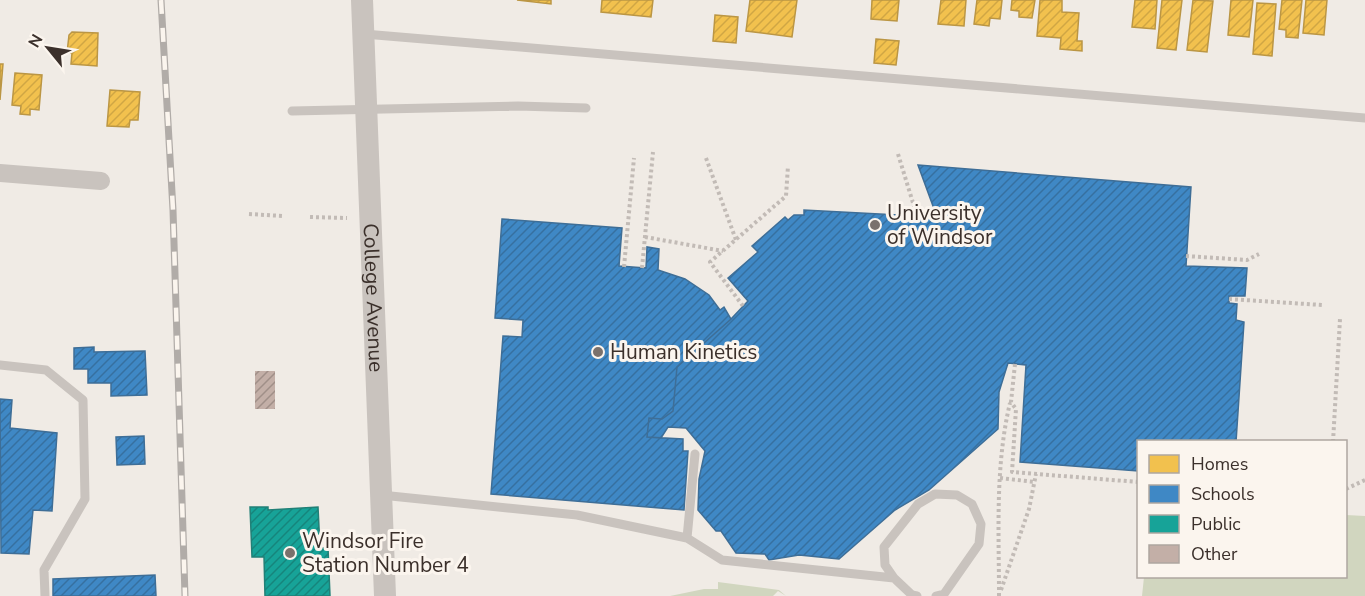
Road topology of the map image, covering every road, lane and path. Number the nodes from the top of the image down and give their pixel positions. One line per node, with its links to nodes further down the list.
1 (362, 0): 2 (street, College Avenue)
2 (364, 34): 4 (street, College Avenue); 6 (lane)
3 (586, 108): 4 (lane)
4 (366, 110): 5 (lane); 41 (street, College Avenue)
5 (292, 111)
6 (1365, 118)
7 (652, 152): 19 (path)
8 (898, 154): 16 (path)
9 (634, 158): 24 (path)
10 (706, 158): 20 (path)
11 (788, 166): 20 (path)
12 (0, 173): 13 (street)
13 (101, 181)
14 (249, 214): 15 (path)
15 (283, 216)
16 (917, 216)
17 (310, 217): 18 (path)
18 (347, 218)
19 (645, 237): 21 (path); 25 (path)
20 (736, 240): 21 (path)
21 (723, 250): 28 (path)
22 (1259, 254): 23 (path)
23 (1186, 256)
24 (624, 267)
25 (642, 268)
26 (1229, 299): 27 (path)
27 (1322, 305)
28 (743, 306)
29 (1340, 320): 33 (path)
30 (1015, 364): 32 (path)
31 (0, 365): 45 (lane)
32 (1011, 402): 35 (path); 36 (path)
33 (1333, 440)
34 (695, 454): 42 (lane)
35 (1036, 474): 38 (path); 39 (path)
36 (1000, 478): 38 (path); 44 (path)
37 (1365, 480): 40 (path)
38 (1035, 482): 44 (path)
39 (1137, 482)
40 (1347, 489)
41 (381, 495): 42 (lane); 46 (street, College Avenue)
42 (687, 538): 43 (lane)
43 (894, 579): 47 (lane); 48 (lane)
44 (999, 595)
45 (45, 596)
46 (385, 596)
47 (917, 596)
48 (936, 596)

